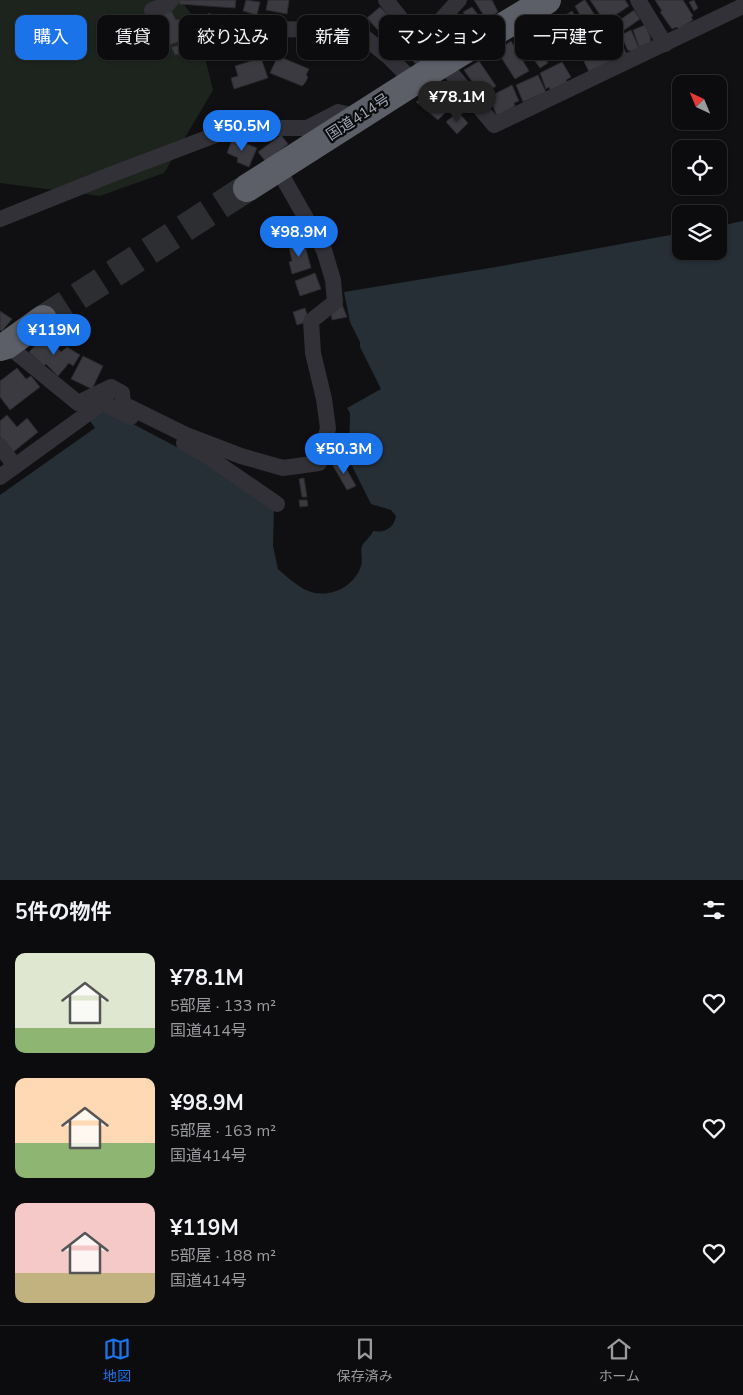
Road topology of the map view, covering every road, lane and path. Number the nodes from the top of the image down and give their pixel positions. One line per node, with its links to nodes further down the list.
1 (171, 0): 7 (street)
2 (386, 0): 8 (street)
3 (459, 0): 9 (street)
4 (547, 0): 13 (highway, 国道414号)
5 (638, 0): 11 (street)
6 (743, 6): 11 (street)
7 (152, 10)
8 (398, 15)
9 (445, 15)
10 (287, 29): 14 (street)
11 (665, 44): 13 (street)
12 (440, 60): 13 (street)
13 (443, 63): 14 (highway, 国道414号)
14 (414, 82): 15 (highway, 国道414号)
15 (360, 117): 16 (highway, 国道414号); 18 (street)
16 (278, 169): 17 (highway, 国道414号); 21 (street)
17 (247, 188)
18 (0, 220)
19 (43, 319): 20 (highway)
20 (4, 346): 21 (street)
21 (111, 387): 22 (street)
22 (101, 402): 24 (street); 26 (street)
23 (0, 446): 24 (street)
24 (15, 466): 25 (street)
25 (0, 477)
26 (277, 504)

